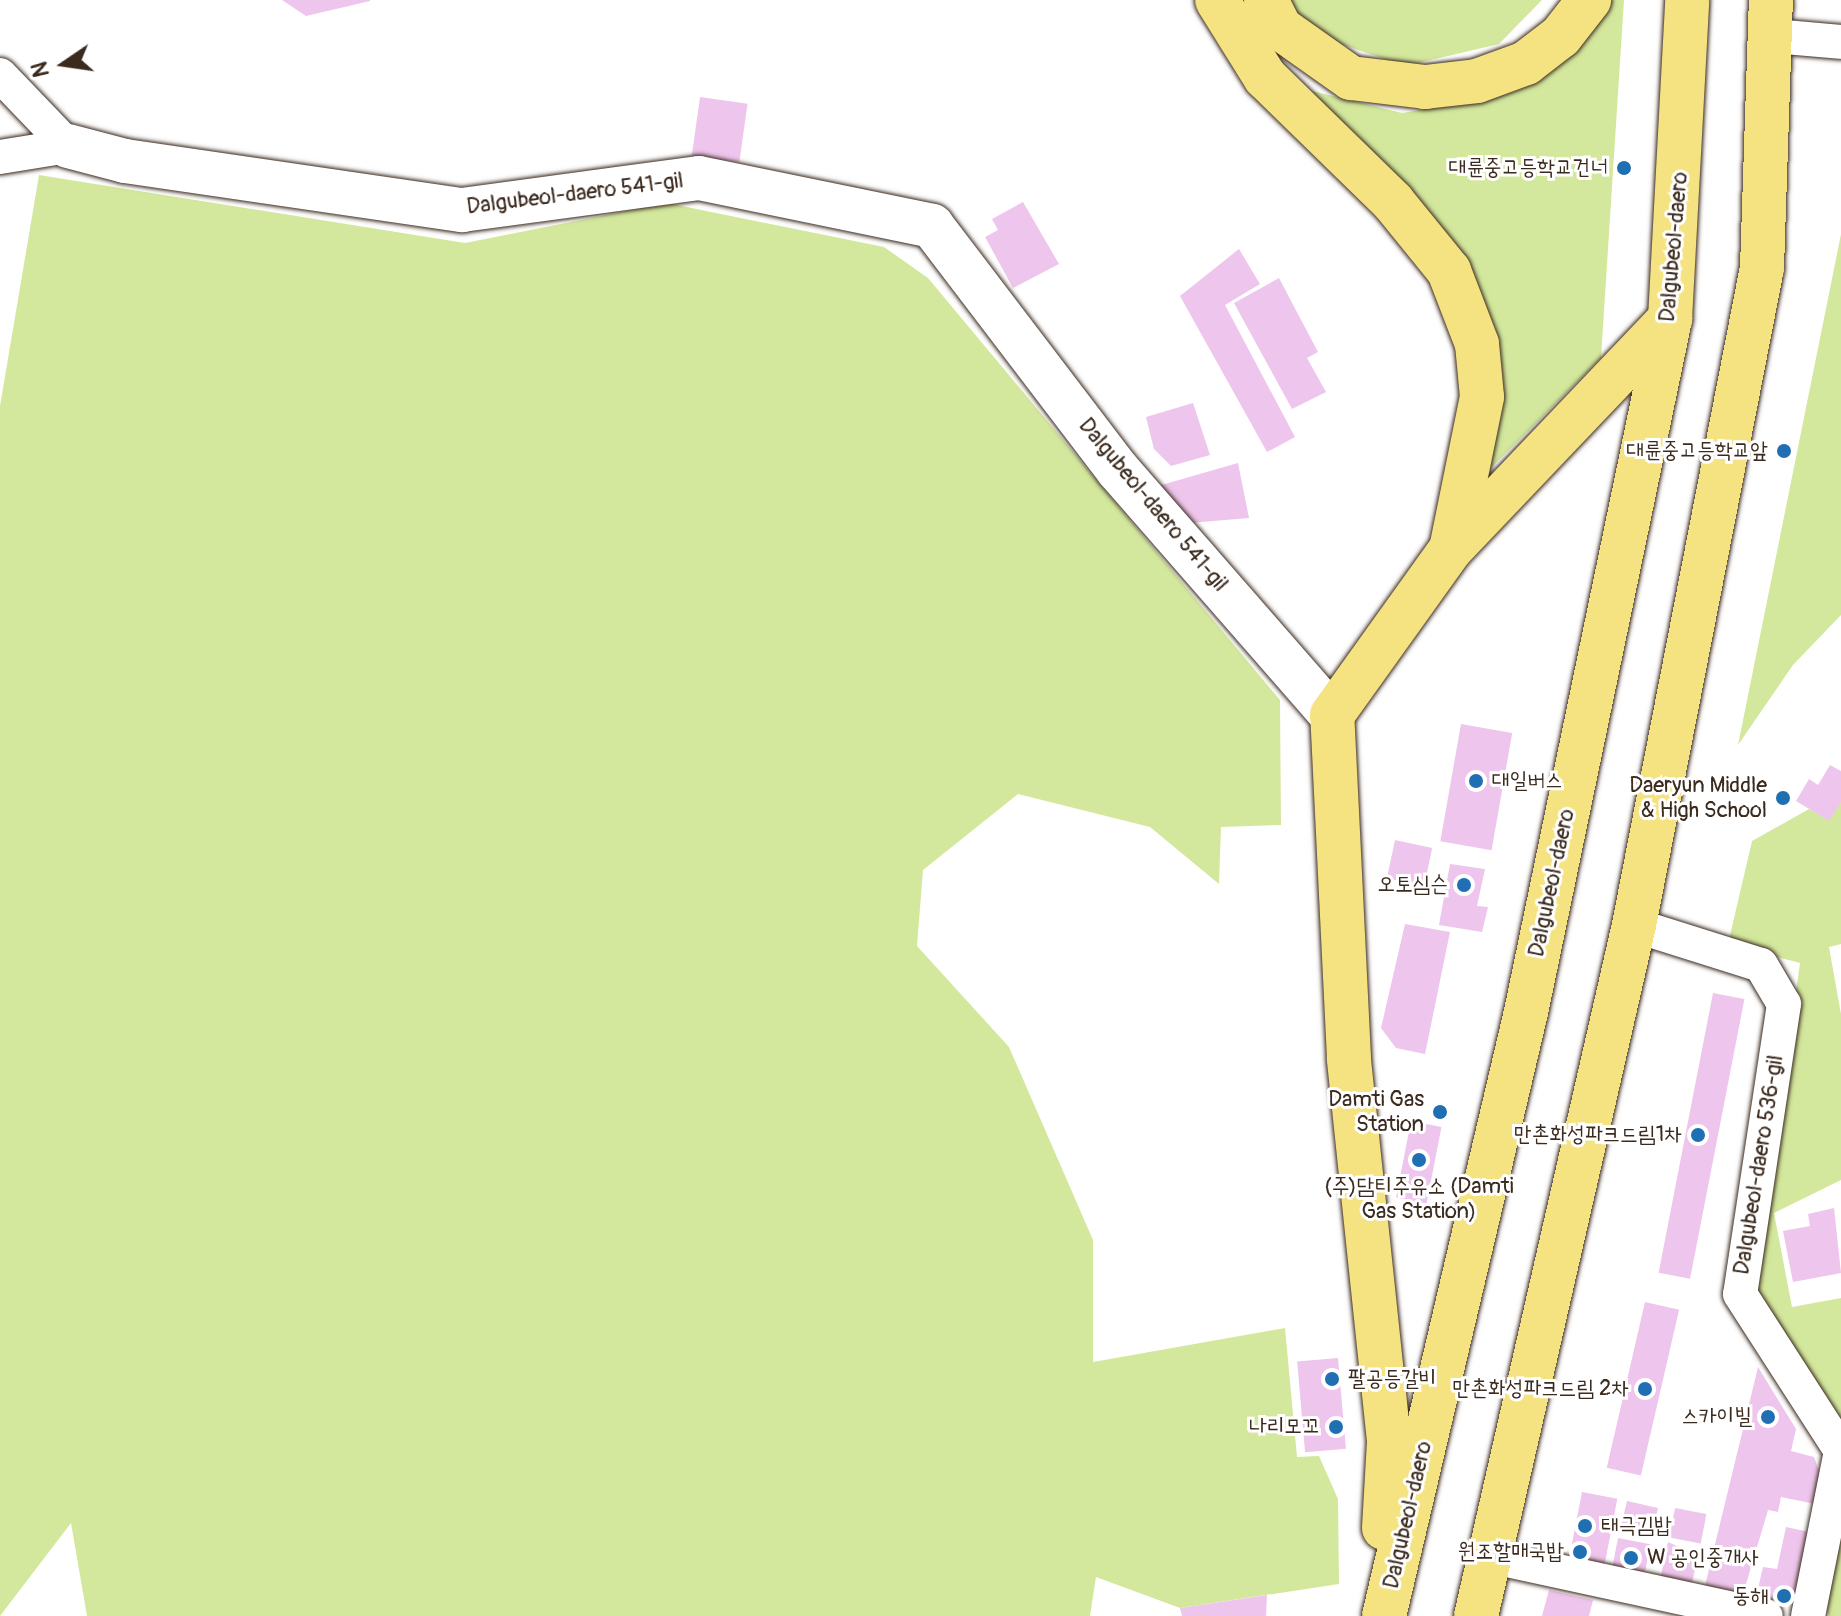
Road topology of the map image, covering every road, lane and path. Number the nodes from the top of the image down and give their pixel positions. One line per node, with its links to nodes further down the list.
1 (1217, 0): 11 (main road)
2 (1266, 0): 3 (main road)
3 (1589, 0)
4 (1687, 0): 10 (main road, Dalgubeol-daero)
5 (1771, 9): 6 (street); 13 (main road)
6 (1841, 42)
7 (0, 75): 8 (street)
8 (68, 146): 9 (street); 12 (street, Dalgubeol-daero 541-gil)
9 (0, 157)
10 (1670, 319): 11 (main road); 15 (main road, Dalgubeol-daero)
11 (1451, 549): 12 (main road)
12 (1332, 715): 15 (main road)
13 (1634, 925): 14 (main road); 18 (street, Dalgubeol-daero 536-gil)
14 (1493, 1557): 16 (main road); 17 (street)
15 (1381, 1616)
16 (1476, 1616)
17 (1766, 1616)
18 (1808, 1616)

